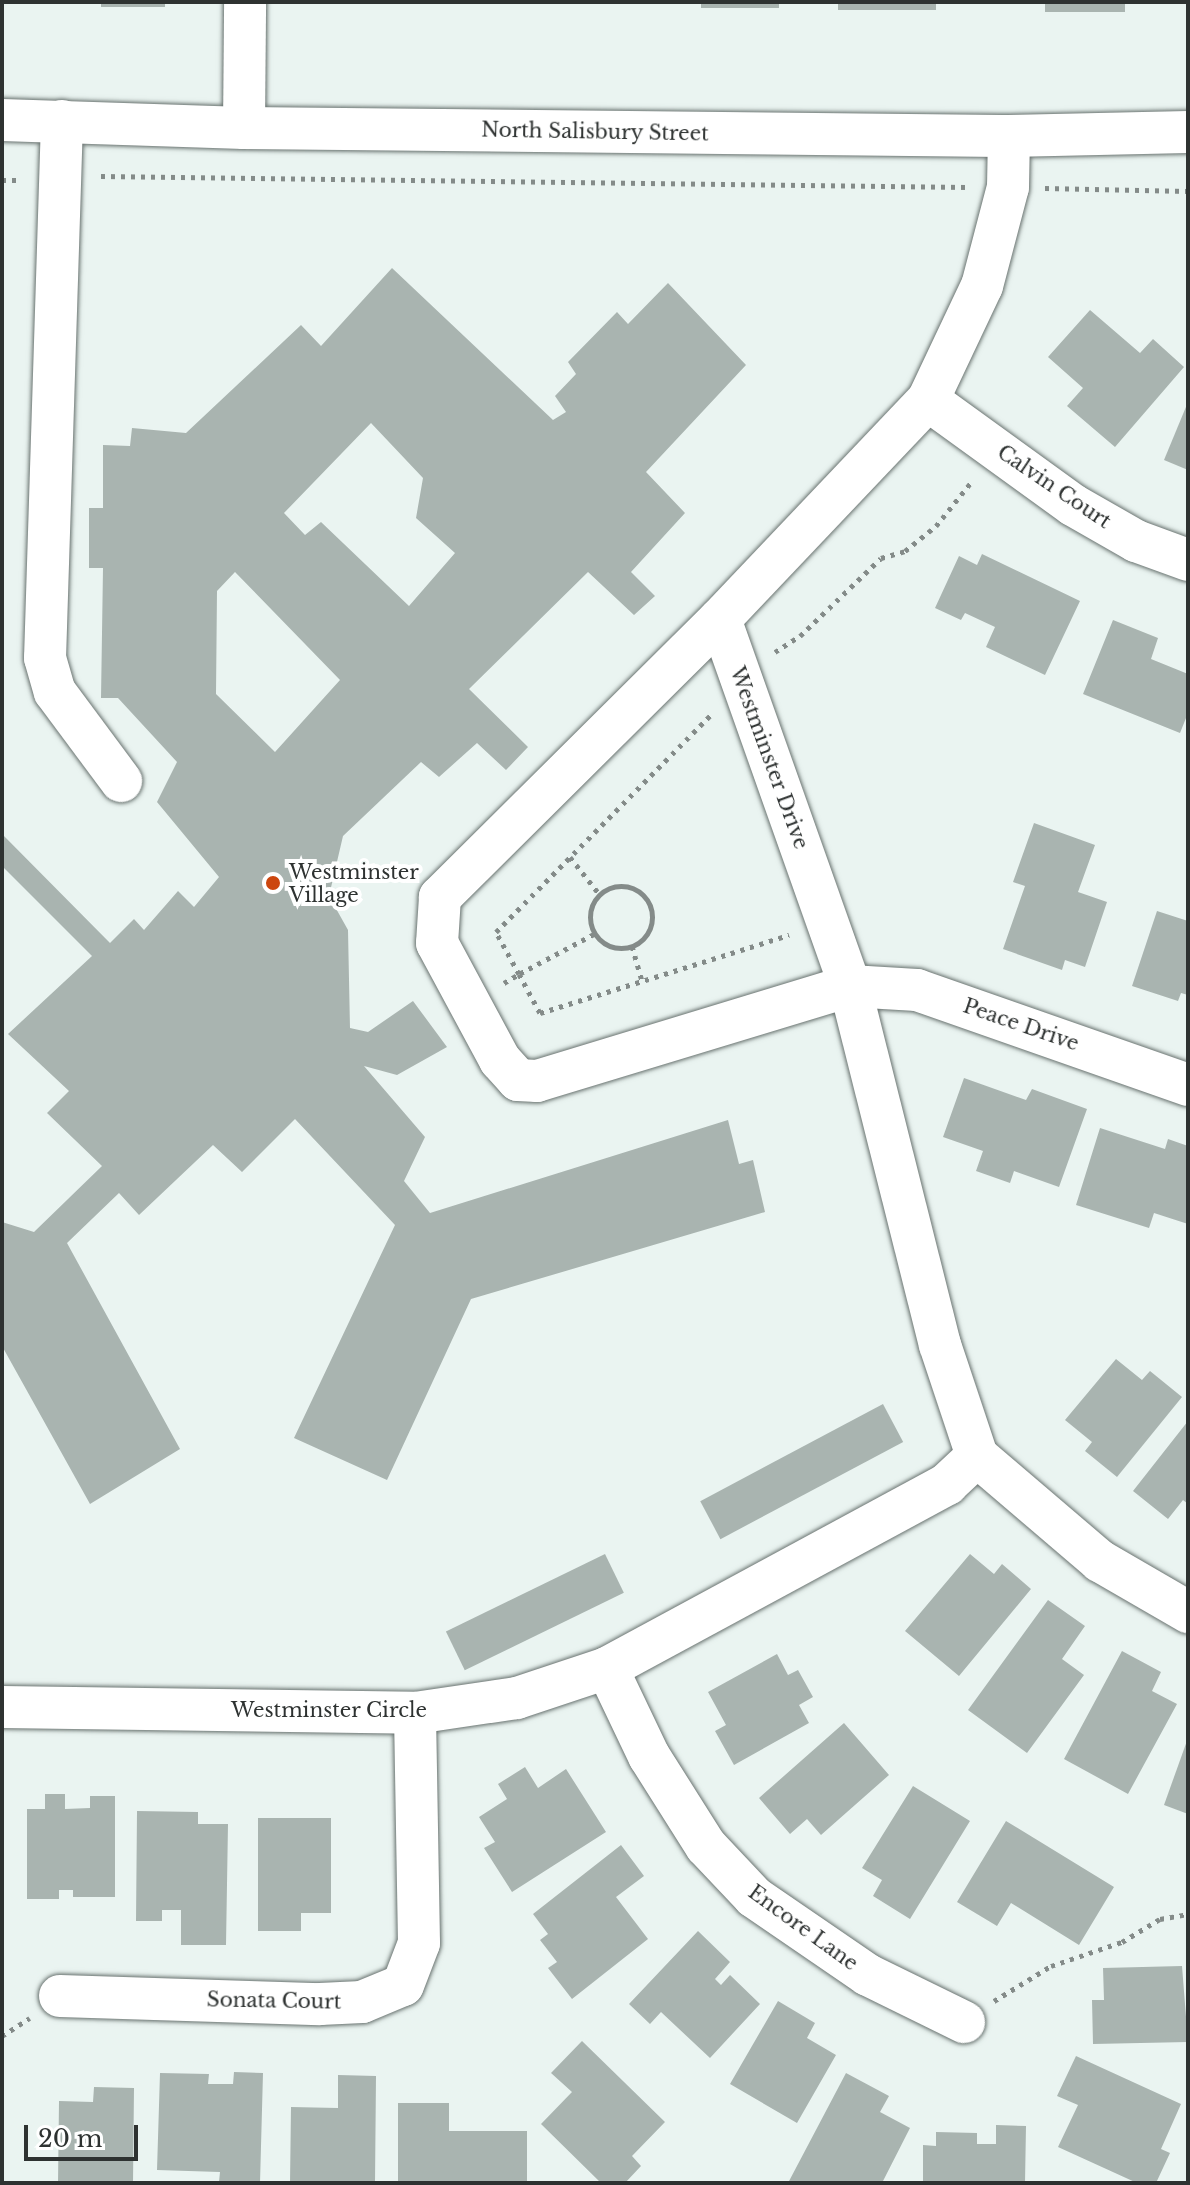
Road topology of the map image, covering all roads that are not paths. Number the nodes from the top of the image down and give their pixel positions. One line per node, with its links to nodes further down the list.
1 (245, 2): 4 (street)
2 (2, 120): 3 (street, North Salisbury Street)
3 (62, 121): 4 (street, North Salisbury Street); 10 (street)
4 (244, 128): 6 (street, North Salisbury Street)
5 (1188, 132): 6 (street, North Salisbury Street)
6 (1009, 136): 7 (street)
7 (928, 400): 8 (street, Calvin Court); 9 (street)
8 (1188, 560)
9 (720, 619): 11 (street, Westminster Drive); 11 (street)
10 (121, 781)
11 (850, 986): 12 (street, Peace Drive); 13 (street, Westminster Drive)
12 (1188, 1085)
13 (977, 1456): 14 (street); 15 (street, Westminster Circle)
14 (1188, 1612)
15 (607, 1668): 17 (street, Westminster Circle); 19 (street, Encore Lane)
16 (2, 1707): 17 (street, Westminster Circle)
17 (415, 1713): 18 (street, Sonata Court)
18 (60, 1996)
19 (964, 2022)

